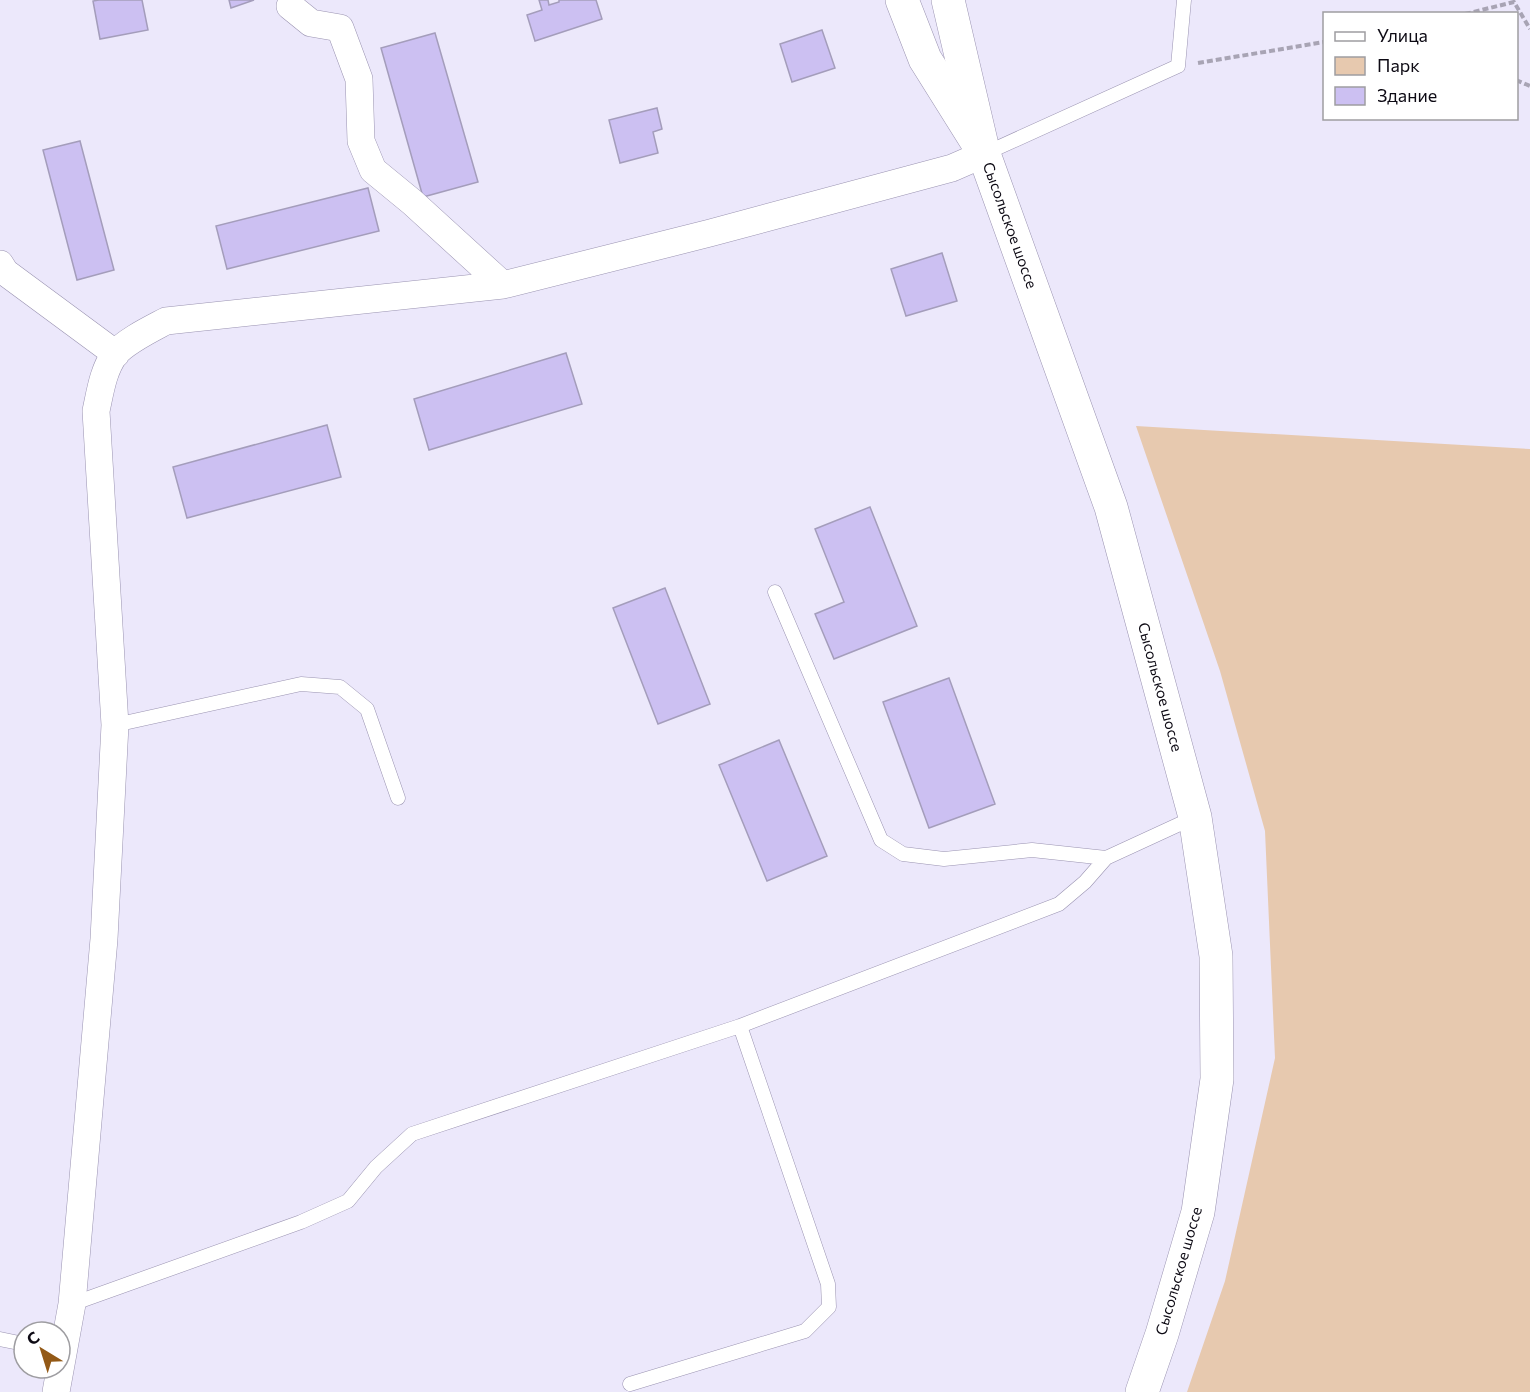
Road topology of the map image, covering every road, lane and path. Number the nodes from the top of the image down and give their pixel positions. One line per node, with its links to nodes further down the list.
1 (902, 0): 10 (main road)
2 (948, 0): 10 (main road, Сысольское шоссе)
3 (1184, 0): 9 (lane)
4 (1515, 1): 6 (path); 7 (path)
5 (290, 6): 12 (street)
6 (1473, 12)
7 (1530, 29)
8 (1323, 42): 9 (path)
9 (1178, 66): 10 (lane)
10 (984, 154): 12 (street); 17 (main road, Сысольское шоссе)
11 (2, 270): 13 (street)
12 (503, 285): 13 (street)
13 (116, 354): 15 (street)
14 (775, 592): 18 (lane)
15 (115, 725): 16 (lane); 20 (street)
16 (399, 798)
17 (1195, 817): 18 (lane); 23 (main road, Сысольское шоссе)
18 (1106, 858): 19 (lane)
19 (740, 1026): 20 (lane); 22 (lane)
20 (72, 1304): 21 (street)
21 (69, 1320)
22 (630, 1384)
23 (1142, 1392)

